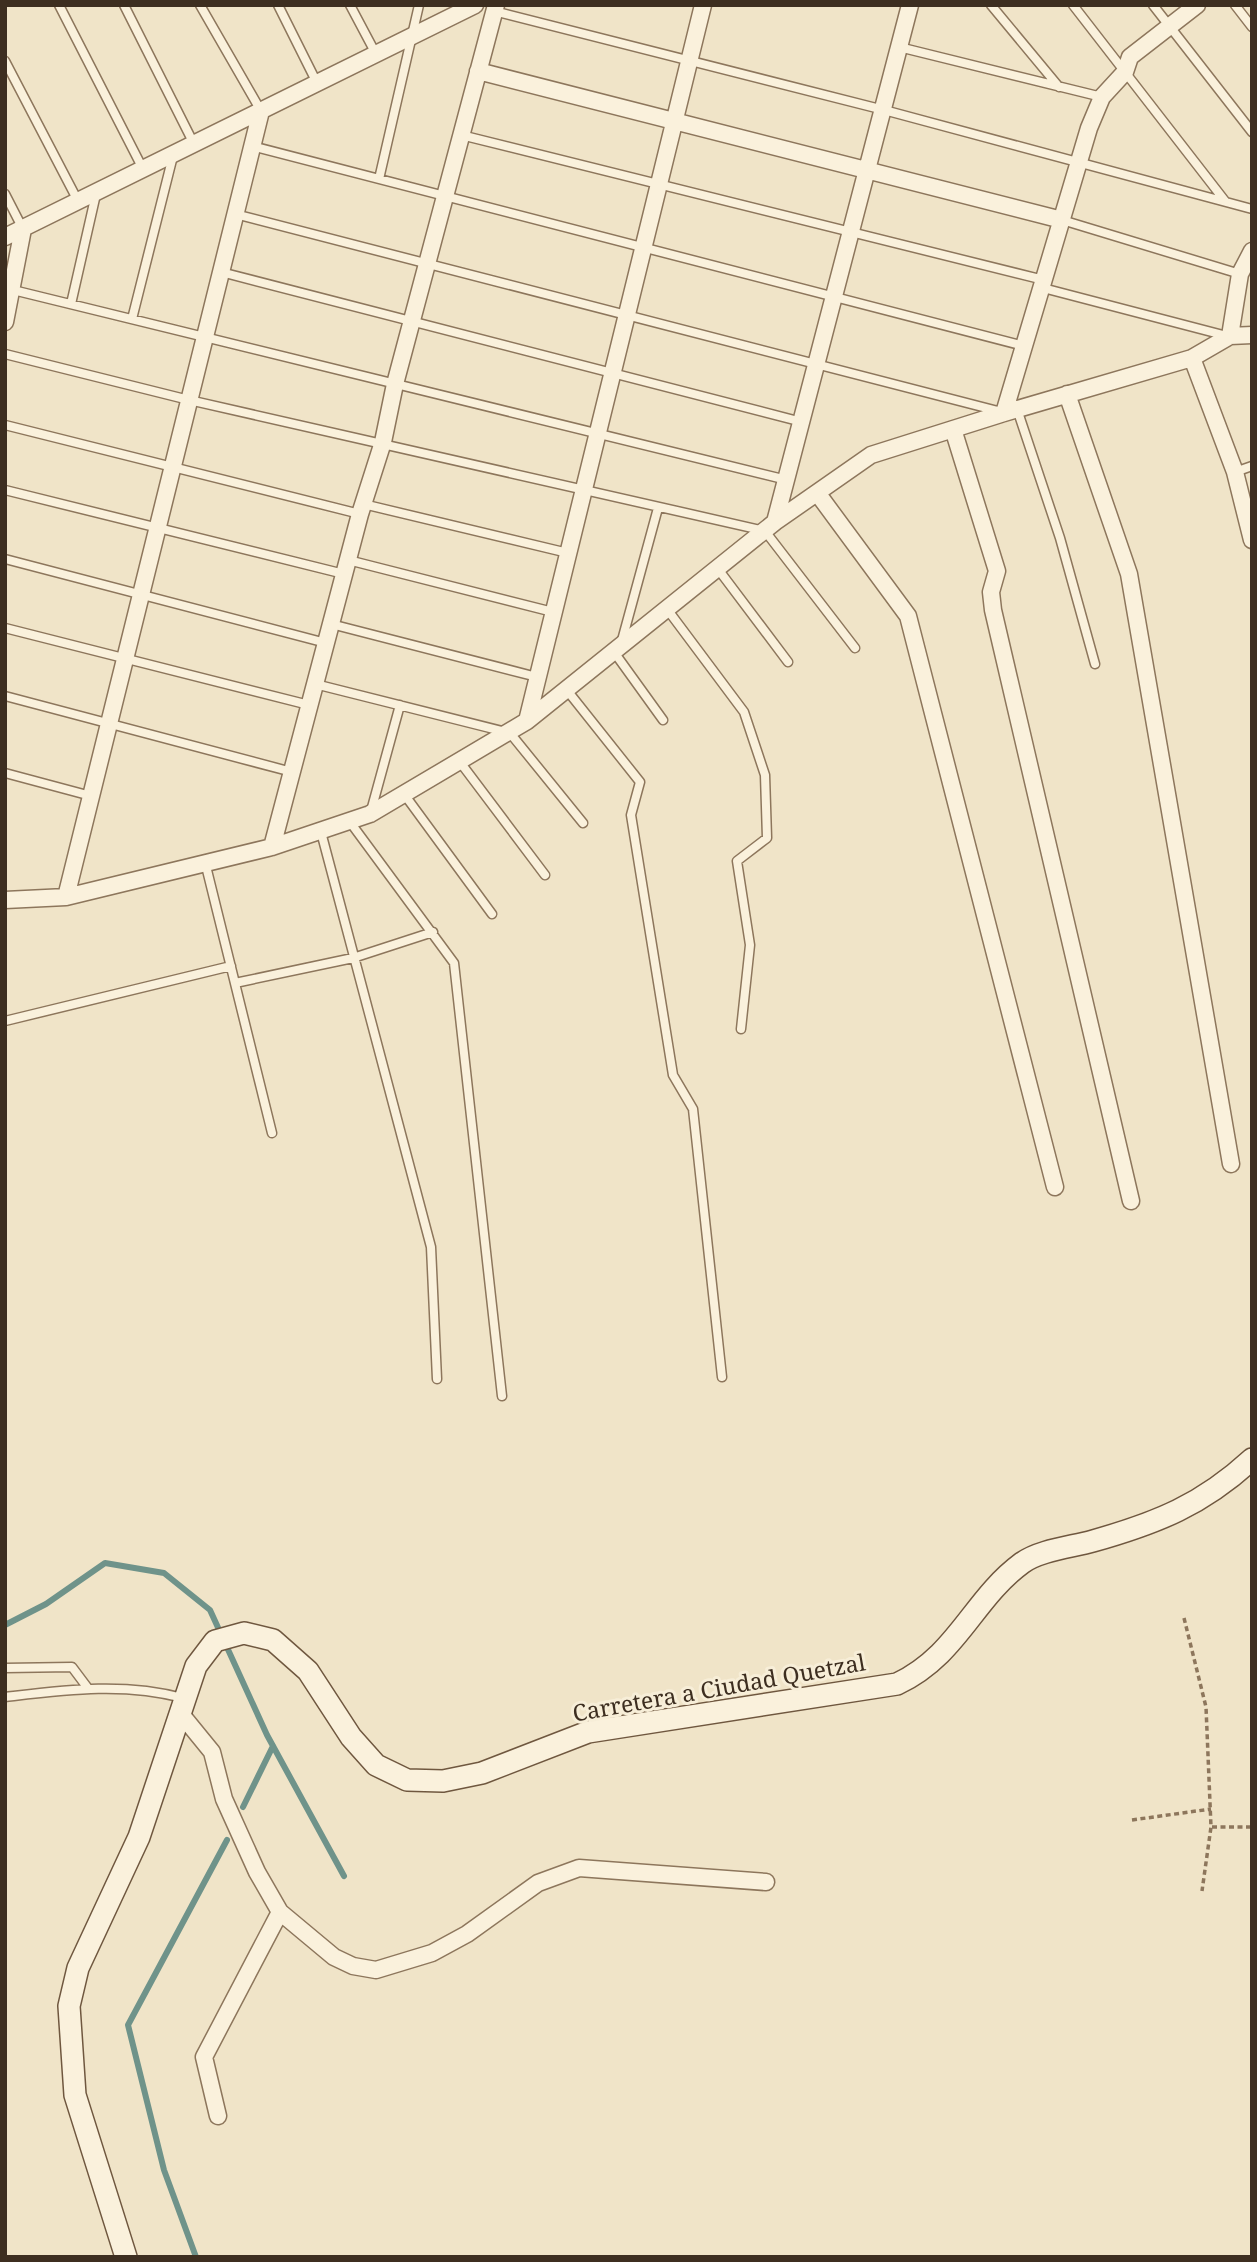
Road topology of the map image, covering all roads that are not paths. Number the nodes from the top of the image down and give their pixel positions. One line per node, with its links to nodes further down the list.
1 (59, 5): 37 (lane)
2 (124, 5): 33 (lane)
3 (200, 5): 29 (lane)
4 (278, 5): 25 (lane)
5 (350, 5): 20 (lane)
6 (419, 5): 18 (lane)
7 (475, 5): 18 (street)
8 (702, 5): 22 (street)
9 (910, 5): 19 (street)
10 (991, 5): 26 (lane)
11 (1073, 5): 24 (lane)
12 (1153, 5): 16 (lane)
13 (1197, 5): 16 (street)
14 (1235, 5): 17 (lane)
15 (495, 8): 22 (lane); 23 (street)
16 (1170, 26): 24 (street); 31 (lane)
17 (1252, 27)
18 (411, 37): 20 (street); 39 (lane)
19 (900, 47): 26 (lane); 28 (street)
20 (376, 54): 25 (street)
21 (5, 61): 44 (lane)
22 (689, 61): 28 (lane); 30 (street)
23 (478, 71): 30 (street); 32 (street)
24 (1125, 72): 27 (street); 45 (lane)
25 (317, 83): 29 (street)
26 (1059, 88): 27 (lane)
27 (1102, 97): 36 (street)
28 (884, 110): 36 (lane); 38 (street)
29 (261, 111): 33 (street); 34 (street)
30 (674, 120): 38 (street); 40 (street)
31 (1252, 132)
32 (461, 135): 40 (lane); 43 (street)
33 (194, 144): 35 (street)
34 (252, 146): 39 (lane); 47 (street)
35 (173, 156): 37 (street); 62 (lane)
36 (1080, 161): 45 (lane); 48 (street)
37 (143, 169): 41 (street)
38 (868, 173): 48 (street); 50 (street)
39 (379, 179): 43 (lane)
40 (658, 184): 50 (lane); 52 (street)
41 (96, 192): 44 (street); 60 (lane)
42 (5, 194): 49 (lane)
43 (445, 196): 52 (lane); 54 (street)
44 (78, 201): 49 (street)
45 (1225, 201): 46 (lane)
46 (1252, 209)
47 (235, 214): 54 (lane); 55 (street)
48 (1062, 220): 56 (lane); 57 (street)
49 (23, 229): 51 (street); 58 (street)
50 (851, 232): 57 (lane); 59 (street)
51 (5, 237)
52 (643, 248): 59 (lane); 61 (street)
53 (1252, 251): 56 (street)
54 (427, 264): 61 (lane); 63 (street)
55 (221, 272): 63 (lane); 67 (street)
56 (1240, 274): 66 (street)
57 (1044, 284): 66 (lane); 68 (street)
58 (13, 290): 60 (lane); 64 (street)
59 (834, 297): 68 (lane); 71 (street)
60 (71, 304): 62 (lane)
61 (626, 315): 71 (lane); 72 (street)
62 (131, 319): 67 (lane)
63 (411, 321): 72 (lane); 73 (street)
64 (5, 322)
65 (1252, 335): 66 (street)
66 (1230, 336): 70 (street)
67 (205, 337): 73 (lane); 75 (street)
68 (1024, 346): 76 (street)
69 (5, 354): 75 (lane)
70 (1192, 358): 74 (street); 84 (street)
71 (817, 364): 76 (lane); 77 (street)
72 (612, 373): 77 (lane); 80 (street)
73 (395, 384): 80 (lane); 81 (street)
74 (1067, 394): 76 (street); 142 (street)
75 (189, 400): 81 (lane); 83 (street)
76 (1010, 411): 79 (street); 109 (lane)
77 (802, 422): 85 (street)
78 (5, 425): 83 (lane)
79 (953, 429): 88 (street); 144 (street)
80 (597, 433): 85 (lane); 86 (street)
81 (383, 442): 86 (lane); 90 (street)
82 (1252, 466): 84 (lane)
83 (172, 467): 90 (lane); 93 (street)
84 (1235, 472): 91 (street)
85 (787, 480): 92 (street)
86 (583, 490): 89 (lane); 95 (street)
87 (5, 491): 93 (lane)
88 (818, 494): 92 (street); 143 (street)
89 (658, 508): 92 (lane); 106 (lane)
90 (362, 509): 95 (lane); 97 (street)
91 (1250, 519): 94 (street)
92 (770, 527): 98 (street); 105 (lane)
93 (157, 528): 97 (lane); 99 (street)
94 (1252, 540)
95 (568, 553): 101 (street)
96 (5, 559): 99 (lane)
97 (346, 567): 101 (lane); 102 (street)
98 (718, 569): 100 (street); 108 (lane)
99 (141, 595): 104 (lane); 107 (street)
100 (667, 609): 106 (street); 140 (lane)
101 (554, 612): 110 (street)
102 (331, 624): 104 (street); 110 (lane)
103 (5, 628): 107 (lane)
104 (326, 643): 111 (street)
105 (855, 648)
106 (617, 649): 112 (street); 116 (lane)
107 (125, 658): 114 (lane); 118 (street)
108 (788, 662)
109 (1095, 664)
110 (537, 677): 117 (street)
111 (315, 684): 114 (street); 115 (lane)
112 (566, 689): 117 (street); 145 (lane)
113 (5, 696): 118 (lane)
114 (309, 705): 121 (street)
115 (400, 705): 119 (lane); 125 (lane)
116 (663, 720)
117 (527, 721): 119 (street)
118 (109, 723): 121 (lane); 124 (street)
119 (510, 733): 120 (street); 127 (lane)
120 (460, 762): 123 (street); 131 (lane)
121 (292, 772): 129 (street)
122 (5, 773): 124 (lane)
123 (404, 794): 125 (street); 134 (lane)
124 (91, 796): 132 (street)
125 (370, 814): 126 (street)
126 (350, 822): 128 (street); 135 (lane)
127 (583, 823)
128 (321, 832): 129 (street); 136 (lane)
129 (272, 847): 130 (street)
130 (205, 862): 132 (street); 137 (lane)
131 (545, 875)
132 (66, 897): 133 (street)
133 (5, 900)
134 (492, 914)
135 (433, 932): 136 (lane); 147 (lane)
136 (353, 958): 138 (lane); 146 (lane)
137 (231, 966): 138 (lane); 139 (lane)
138 (235, 982): 141 (lane)
139 (5, 1021)
140 (741, 1029)
141 (272, 1133)
142 (1231, 1164)
143 (1055, 1187)
144 (1131, 1200)
145 (722, 1377)
146 (437, 1379)
147 (502, 1396)
148 (1252, 1459): 152 (main road, Carretera a Ciudad Quetzal)
149 (5, 1668): 150 (lane)
150 (87, 1687): 151 (lane); 152 (lane)
151 (5, 1697)
152 (183, 1706): 154 (street); 156 (main road, Carretera a Ciudad Quetzal)
153 (766, 1881): 154 (street)
154 (280, 1912): 155 (street)
155 (218, 2116)
156 (126, 2257)

